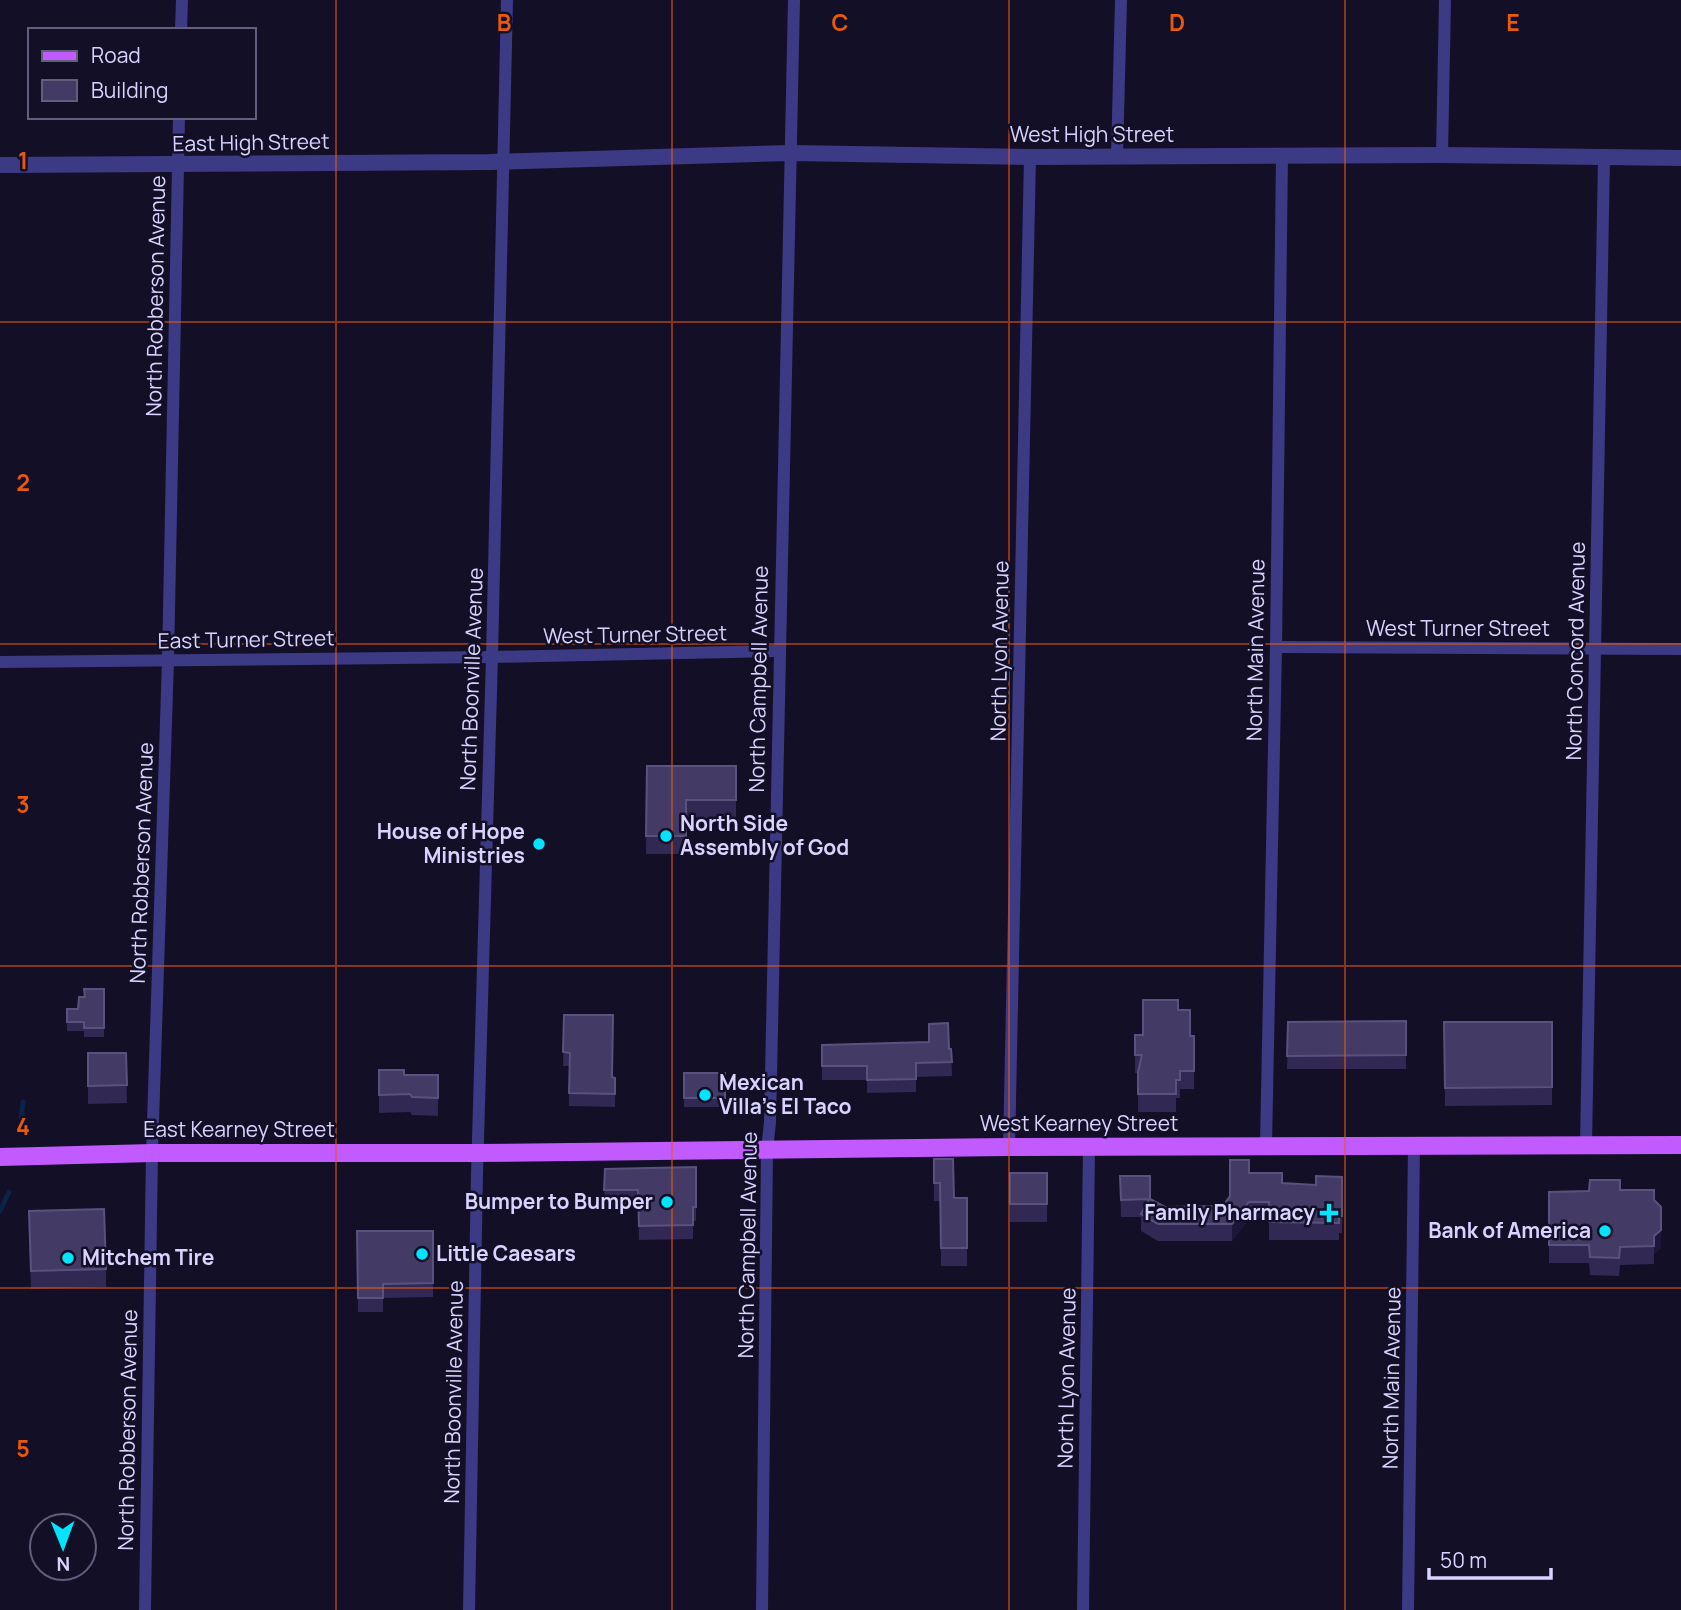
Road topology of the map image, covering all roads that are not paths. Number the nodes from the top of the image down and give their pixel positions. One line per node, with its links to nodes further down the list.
1 (182, 0): 6 (street)
2 (507, 0): 15 (street, North Boonville Avenue)
3 (794, 0): 8 (street, North Campbell Avenue)
4 (1121, 0): 11 (street)
5 (1445, 0): 10 (street)
6 (181, 28)
7 (179, 119): 17 (street, North Robberson Avenue)
8 (791, 153): 12 (street, West High Street); 15 (street, West High Street); 21 (street, North Campbell Avenue)
9 (1282, 155): 10 (street, West High Street); 11 (street, West High Street); 18 (street, North Main Avenue)
10 (1442, 155): 13 (street, West High Street)
11 (1117, 156): 12 (street, West High Street)
12 (1030, 157): 29 (street, North Lyon Avenue)
13 (1604, 158): 14 (street, West High Street); 19 (street, North Concord Avenue)
14 (1681, 158)
15 (503, 162): 17 (street, East High Street); 22 (street, North Boonville Avenue)
16 (0, 165): 17 (street, East High Street)
17 (178, 165): 23 (street, North Robberson Avenue)
18 (1276, 647): 19 (street, West Turner Street); 25 (street, North Main Avenue)
19 (1596, 649): 20 (street, West Turner Street); 26 (street, North Concord Avenue)
20 (1681, 649)
21 (779, 651): 22 (street, West Turner Street); 31 (street, North Campbell Avenue)
22 (492, 657): 23 (street, East Turner Street); 33 (street, North Boonville Avenue)
23 (168, 660): 24 (street, East Turner Street); 32 (street, North Robberson Avenue)
24 (0, 662)
25 (1266, 1145): 28 (main road, West Kearney Street); 30 (main road, West Kearney Street)
26 (1586, 1145): 27 (main road, West Kearney Street); 28 (main road, West Kearney Street)
27 (1681, 1145)
28 (1414, 1146): 39 (street, North Main Avenue)
29 (1009, 1147): 30 (main road, West Kearney Street); 31 (main road, West Kearney Street)
30 (1089, 1147): 38 (street, North Lyon Avenue)
31 (767, 1150): 33 (main road, West Kearney Street); 37 (street, North Campbell Avenue)
32 (152, 1153): 33 (main road, East Kearney Street); 34 (main road, East Kearney Street); 35 (street, North Robberson Avenue)
33 (477, 1153): 36 (street, North Boonville Avenue)
34 (0, 1157)
35 (145, 1610)
36 (469, 1610)
37 (762, 1610)
38 (1083, 1610)
39 (1408, 1610)

